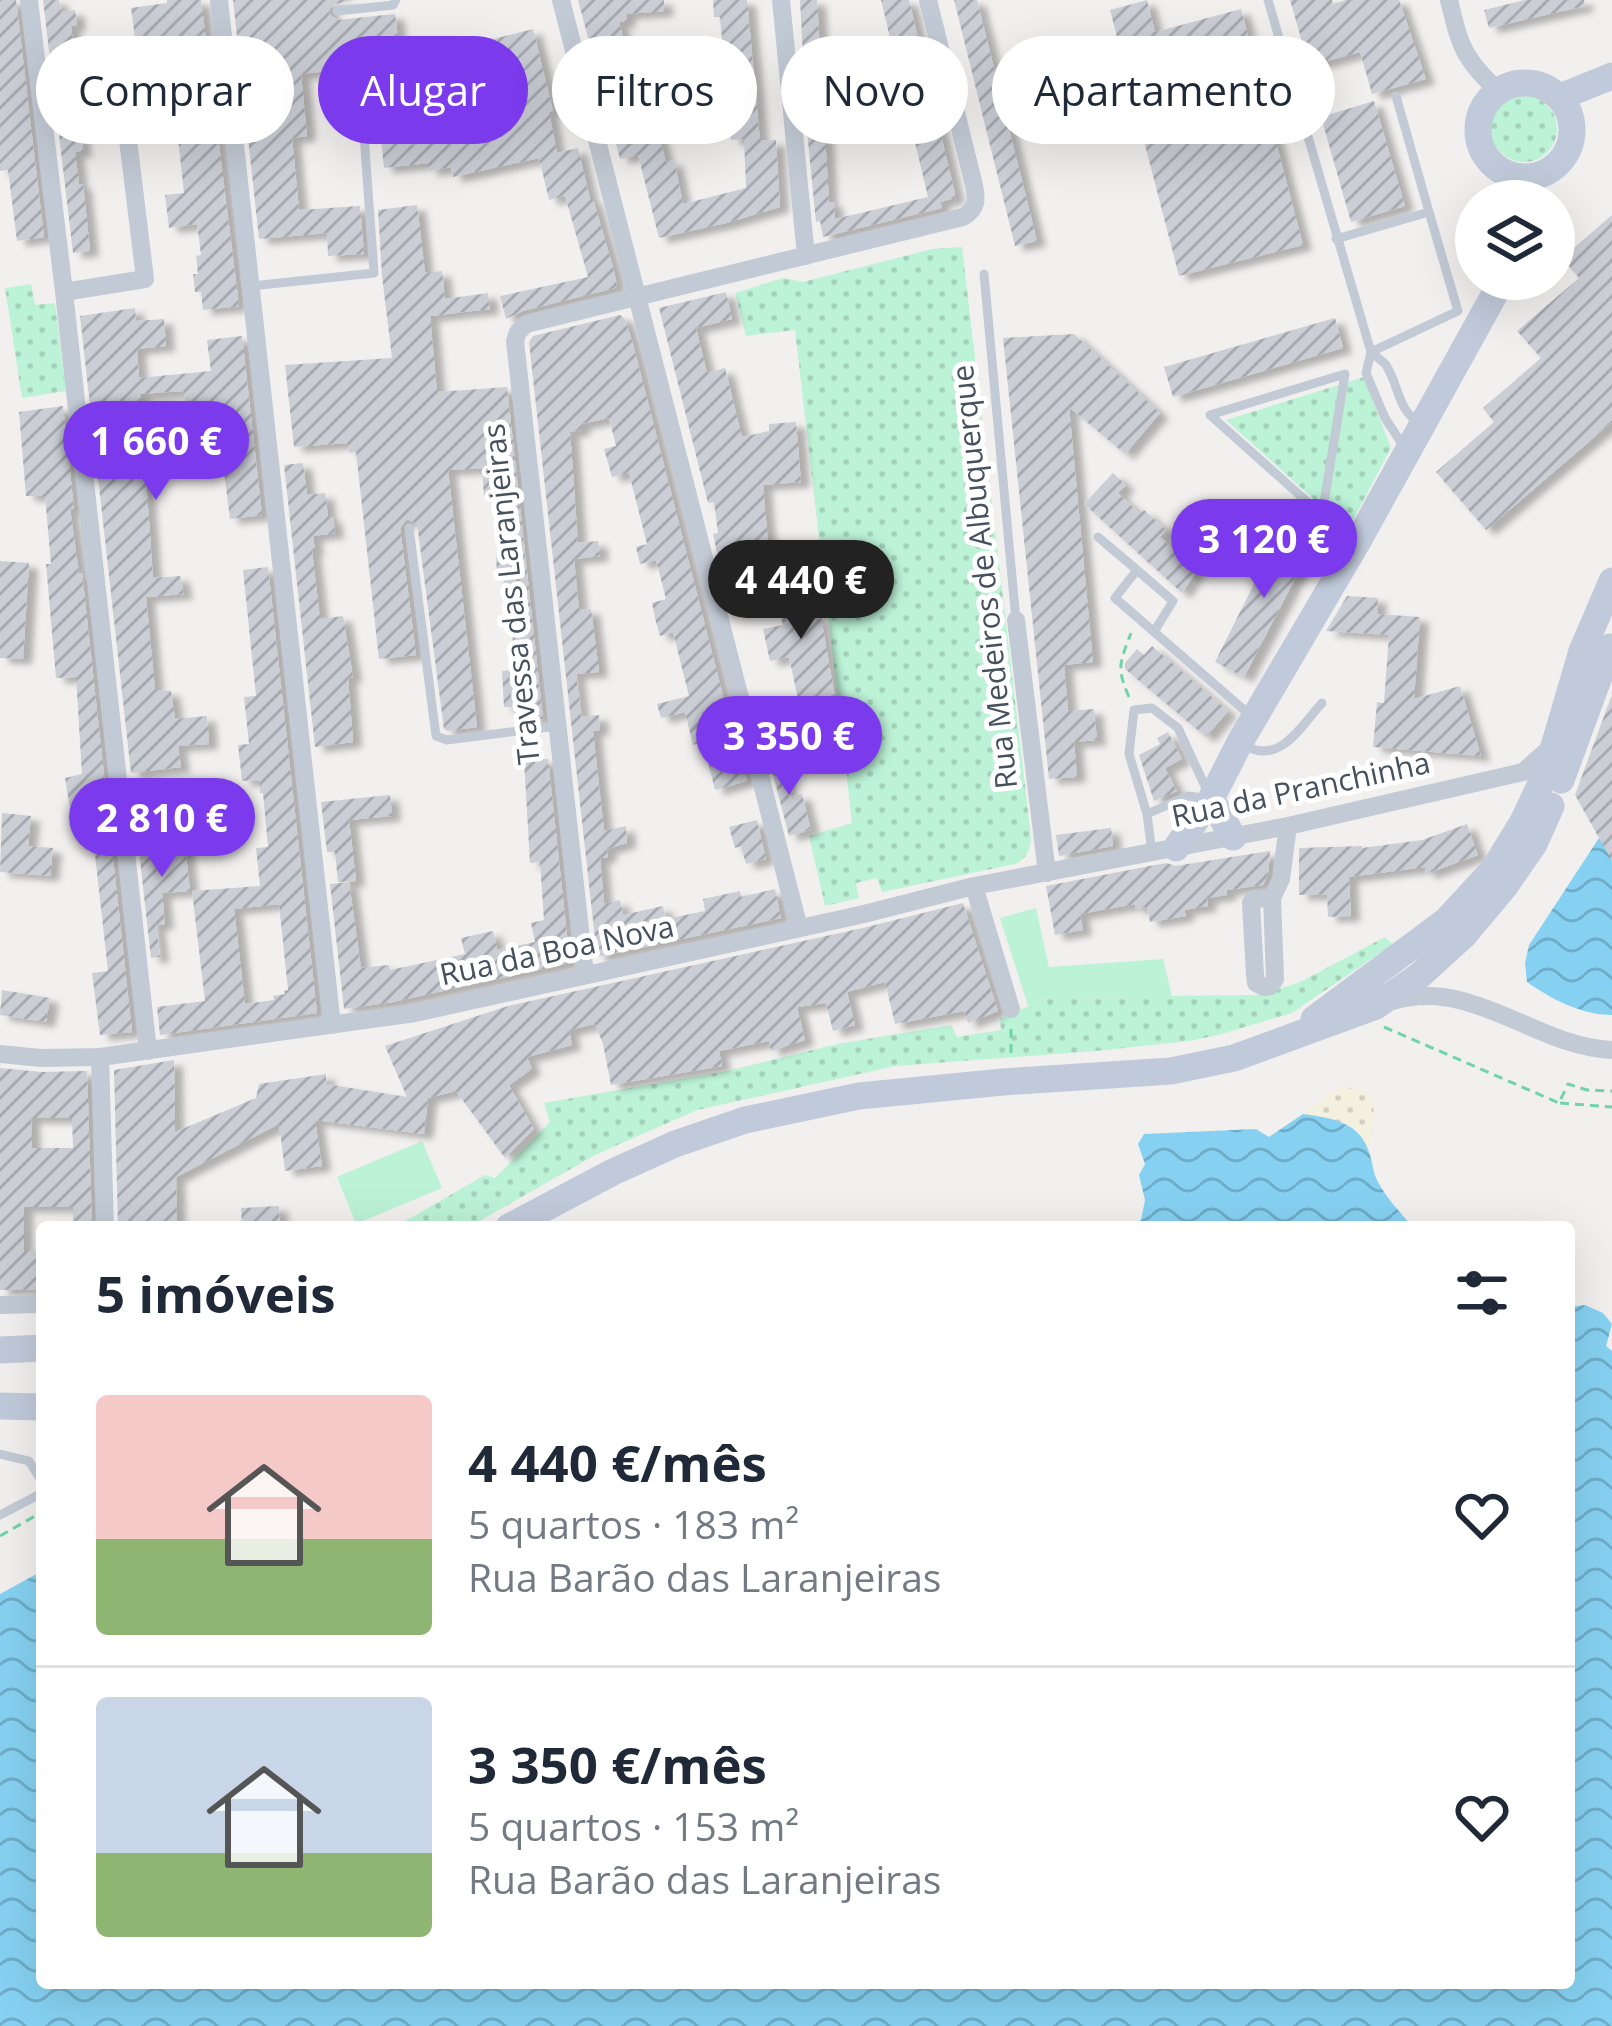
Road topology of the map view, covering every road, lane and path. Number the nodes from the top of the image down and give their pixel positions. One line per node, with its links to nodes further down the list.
1 (29, 0): 23 (street)
2 (219, 0): 22 (street)
3 (396, 0): 9 (lane)
4 (562, 0): 24 (street)
5 (782, 0): 20 (street)
6 (928, 0): 20 (street, Travessa das Laranjeiras)
7 (1268, 0): 19 (lane)
8 (1449, 0): 11 (street)
9 (337, 11)
10 (1612, 76): 13 (main road)
11 (1498, 91): 13 (main road); 16 (main road)
12 (1396, 96): 18 (lane)
13 (1560, 97): 17 (main road)
14 (129, 144): 23 (street)
15 (365, 144): 22 (lane)
16 (1510, 180)
17 (1532, 180)
18 (1430, 212): 19 (lane); 26 (lane)
19 (1336, 239): 27 (lane)
20 (806, 256): 24 (street, Travessa das Laranjeiras)
21 (984, 274): 38 (lane, Rua Medeiros de Albuquerque)
22 (250, 286): 60 (street)
23 (64, 292): 63 (street)
24 (637, 298): 45 (street); 46 (street, Travessa das Laranjeiras)
25 (1485, 300): 26 (main road)
26 (1468, 319): 27 (lane); 29 (main road)
27 (1371, 352): 28 (lane); 29 (lane); 30 (lane)
28 (1345, 374): 31 (lane); 31 (lane)
29 (1422, 426): 30 (main road)
30 (1407, 452): 34 (main road)
31 (1322, 515): 34 (lane)
32 (410, 528): 46 (lane)
33 (1098, 537): 35 (lane)
34 (1358, 541): 47 (main road)
35 (1137, 570): 37 (lane); 39 (lane)
36 (1612, 581): 40 (main road)
37 (1138, 618): 39 (lane); 44 (path)
38 (1016, 620): 53 (street, Rua Medeiros de Albuquerque)
39 (1154, 632): 47 (lane)
40 (1601, 647): 59 (main road, bridge); 61 (main road, bridge)
41 (1612, 693): 50 (street, Rua da Pranchinha)
42 (1322, 703): 47 (lane)
43 (842, 708): 45 (lane)
44 (1135, 710): 48 (lane); 49 (lane)
45 (746, 723): 56 (street)
46 (556, 726): 57 (street, Travessa das Laranjeiras)
47 (1247, 730): 48 (main road)
48 (1211, 799): 49 (lane); 51 (main road); 52 (main road)
49 (1148, 814): 52 (lane)
50 (1288, 826): 51 (street, Rua da Pranchinha); 55 (street)
51 (1233, 837): 52 (street, Rua da Pranchinha)
52 (1164, 851): 53 (street, Rua da Pranchinha)
53 (1048, 873): 54 (street, Rua da Pranchinha)
54 (974, 886): 56 (street, Rua da Boa Nova); 58 (street)
55 (1272, 898)
56 (799, 928): 57 (street, Rua da Boa Nova)
57 (585, 975): 60 (street, Rua da Boa Nova)
58 (1010, 1009): 66 (path)
59 (1378, 1016): 61 (main road); 62 (street); 68 (path)
60 (332, 1025): 63 (street, Rua da Boa Nova)
61 (1291, 1036): 66 (main road)
62 (1612, 1050)
63 (148, 1052): 65 (street, Rua da Boa Nova)
64 (0, 1054): 65 (street, Rua da Boa Nova)
65 (100, 1058): 70 (street)
66 (1003, 1082): 71 (main road)
67 (1612, 1091): 68 (path)
68 (1559, 1103): 69 (path)
69 (1612, 1107)
70 (105, 1221)
71 (520, 1221)
72 (36, 1304): 73 (street)
73 (0, 1306)
74 (36, 1349): 75 (main road)
75 (2, 1354)
76 (2, 1402): 77 (main road)
77 (36, 1405)
78 (0, 1454): 79 (lane)
79 (36, 1472)
80 (36, 1496): 81 (lane)
81 (0, 1515)
82 (36, 1515): 83 (path)
83 (0, 1536)

